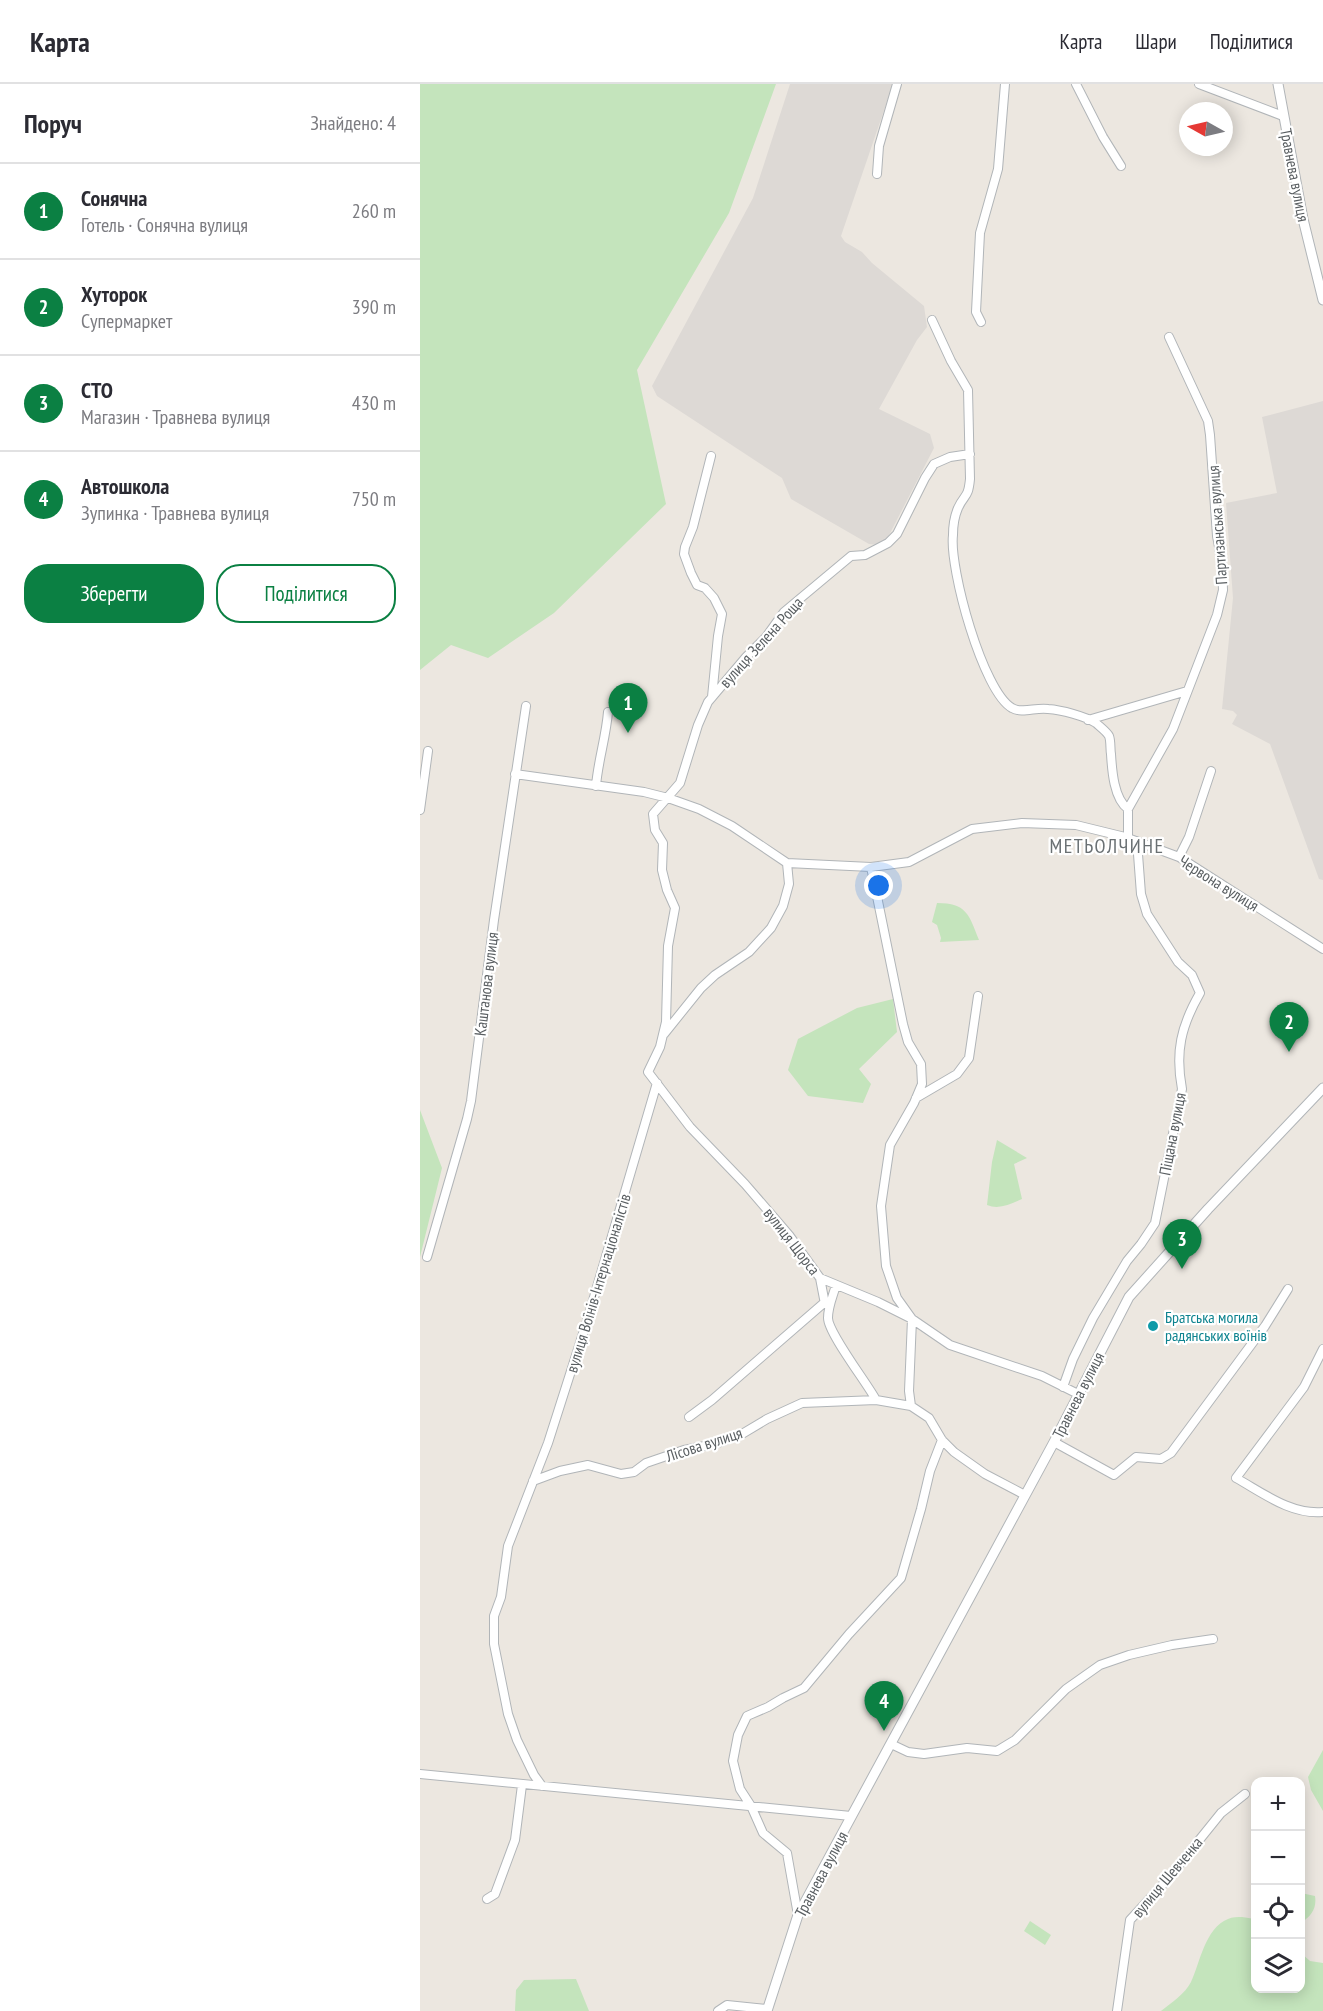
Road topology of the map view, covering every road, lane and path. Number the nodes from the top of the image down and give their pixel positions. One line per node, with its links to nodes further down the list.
1 (897, 84): 8 (street)
2 (1005, 84): 11 (street)
3 (1076, 84): 7 (street)
4 (1198, 84): 6 (street)
5 (1278, 84): 6 (street, Травнева вулиця)
6 (1283, 116): 9 (street, Травнева вулиця)
7 (1121, 166)
8 (876, 174)
9 (1323, 300)
10 (932, 320): 13 (street)
11 (981, 322)
12 (1170, 337): 15 (street, Партизанська вулиця)
13 (970, 454): 16 (street, вулиця Зелена Роща); 19 (street)
14 (711, 456): 16 (street)
15 (1187, 691): 19 (street); 25 (street, Партизанська вулиця)
16 (712, 697): 24 (street, вулиця Зелена Роща)
17 (526, 706): 22 (street, Каштанова вулиця)
18 (608, 712): 23 (street)
19 (1088, 720): 25 (street)
20 (428, 751): 26 (street)
21 (1211, 771): 29 (street)
22 (515, 774): 23 (street); 38 (street, Каштанова вулиця)
23 (596, 786): 24 (street)
24 (668, 798): 30 (street); 34 (street, вулиця Щорса)
25 (1128, 809): 27 (street)
26 (420, 810)
27 (1128, 840): 28 (street, Червона вулиця); 31 (street, Червона вулиця)
28 (1137, 841): 29 (street, Червона вулиця); 46 (street, Піщана вулиця)
29 (1179, 857): 32 (street, Червона вулиця)
30 (787, 863): 31 (street, Червона вулиця); 34 (street, вулиця Щорса)
31 (871, 867): 37 (street)
32 (1323, 949)
33 (978, 996): 37 (street)
34 (662, 1037): 35 (street, вулиця Щорса)
35 (657, 1083): 39 (street, вулиця Щорса); 53 (street, вулиця Воїнів-Інтернаціоналістів)
36 (1323, 1088): 47 (street, Травнева вулиця)
37 (916, 1098): 44 (street)
38 (427, 1257)
39 (820, 1278): 40 (street, вулиця Щорса); 42 (street)
40 (836, 1285): 43 (street); 44 (street, вулиця Щорса)
41 (1288, 1289): 52 (street)
42 (825, 1302): 43 (street); 50 (street)
43 (828, 1320): 48 (street)
44 (912, 1320): 46 (street, вулиця Щорса); 49 (street)
45 (1323, 1348): 55 (street)
46 (1063, 1387): 47 (street, вулиця Щорса)
47 (1078, 1394): 52 (street, Травнева вулиця)
48 (876, 1400): 49 (street, Лісова вулиця); 53 (street, Лісова вулиця)
49 (911, 1406): 51 (street)
50 (690, 1417)
51 (942, 1440): 54 (street); 62 (street)
52 (1054, 1442): 54 (street, Травнева вулиця)
53 (533, 1481): 60 (street, вулиця Воїнів-Інтернаціоналістів)
54 (1025, 1495): 57 (street, Травнева вулиця)
55 (1323, 1512)
56 (1213, 1639): 57 (street)
57 (891, 1744): 63 (street, Травнева вулиця)
58 (420, 1774): 59 (street)
59 (522, 1785): 60 (street); 64 (street)
60 (542, 1786): 62 (street)
61 (1245, 1794): 68 (street, вулиця Шевченка)
62 (751, 1806): 63 (street); 65 (street)
63 (851, 1816): 65 (street, Травнева вулиця)
64 (487, 1899)
65 (798, 1916): 66 (street, Травнева вулиця)
66 (767, 2010): 67 (street)
67 (718, 2011)
68 (1117, 2011)

